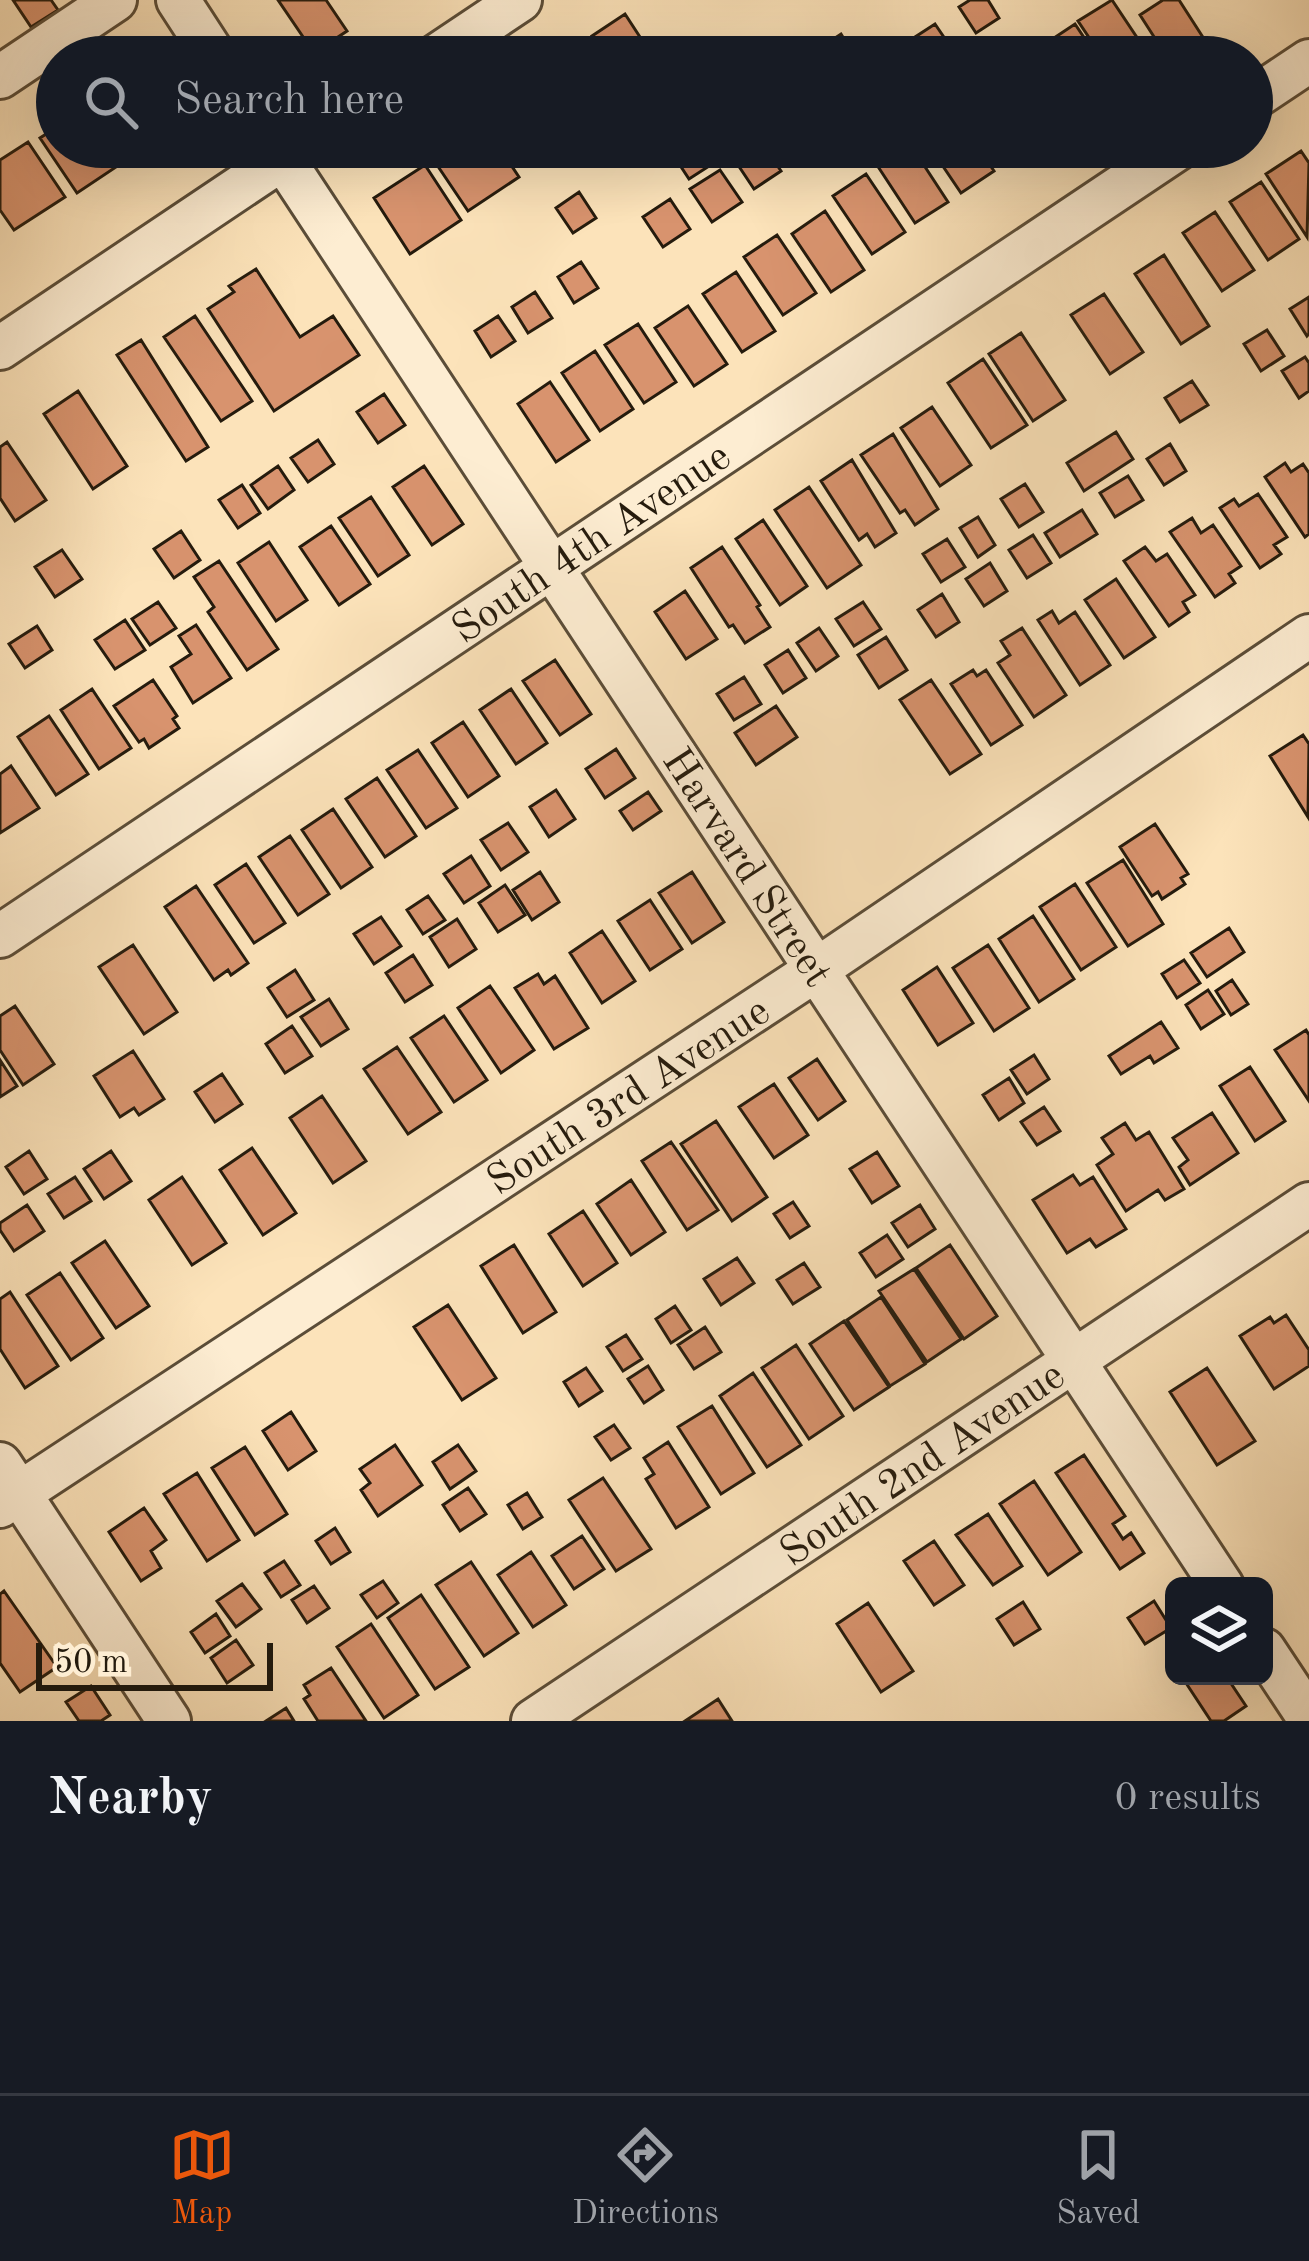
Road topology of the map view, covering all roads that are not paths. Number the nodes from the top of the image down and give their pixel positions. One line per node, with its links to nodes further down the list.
1 (116, 0): 4 (street)
2 (178, 0): 5 (street)
3 (520, 0): 6 (street)
4 (62, 36)
5 (201, 36)
6 (466, 36)
7 (36, 53): 9 (street)
8 (1309, 61): 10 (street)
9 (0, 77)
10 (1273, 85)
11 (261, 168): 14 (street)
12 (297, 168): 15 (street, Harvard Street)
13 (1149, 168): 15 (street, South 4th Avenue)
14 (0, 348)
15 (551, 567): 17 (street, South 4th Avenue); 18 (street, Harvard Street)
16 (1309, 636): 18 (street, South 3rd Avenue)
17 (0, 936)
18 (817, 970): 20 (street, Harvard Street); 21 (street, South 3rd Avenue)
19 (1309, 1204): 20 (street, South 2nd Avenue)
20 (1073, 1360): 22 (street, Harvard Street); 26 (street, South 2nd Avenue)
21 (6, 1488): 25 (street)
22 (1216, 1577)
23 (1273, 1664): 24 (street)
24 (1309, 1718)
25 (169, 1721)
26 (533, 1721)

